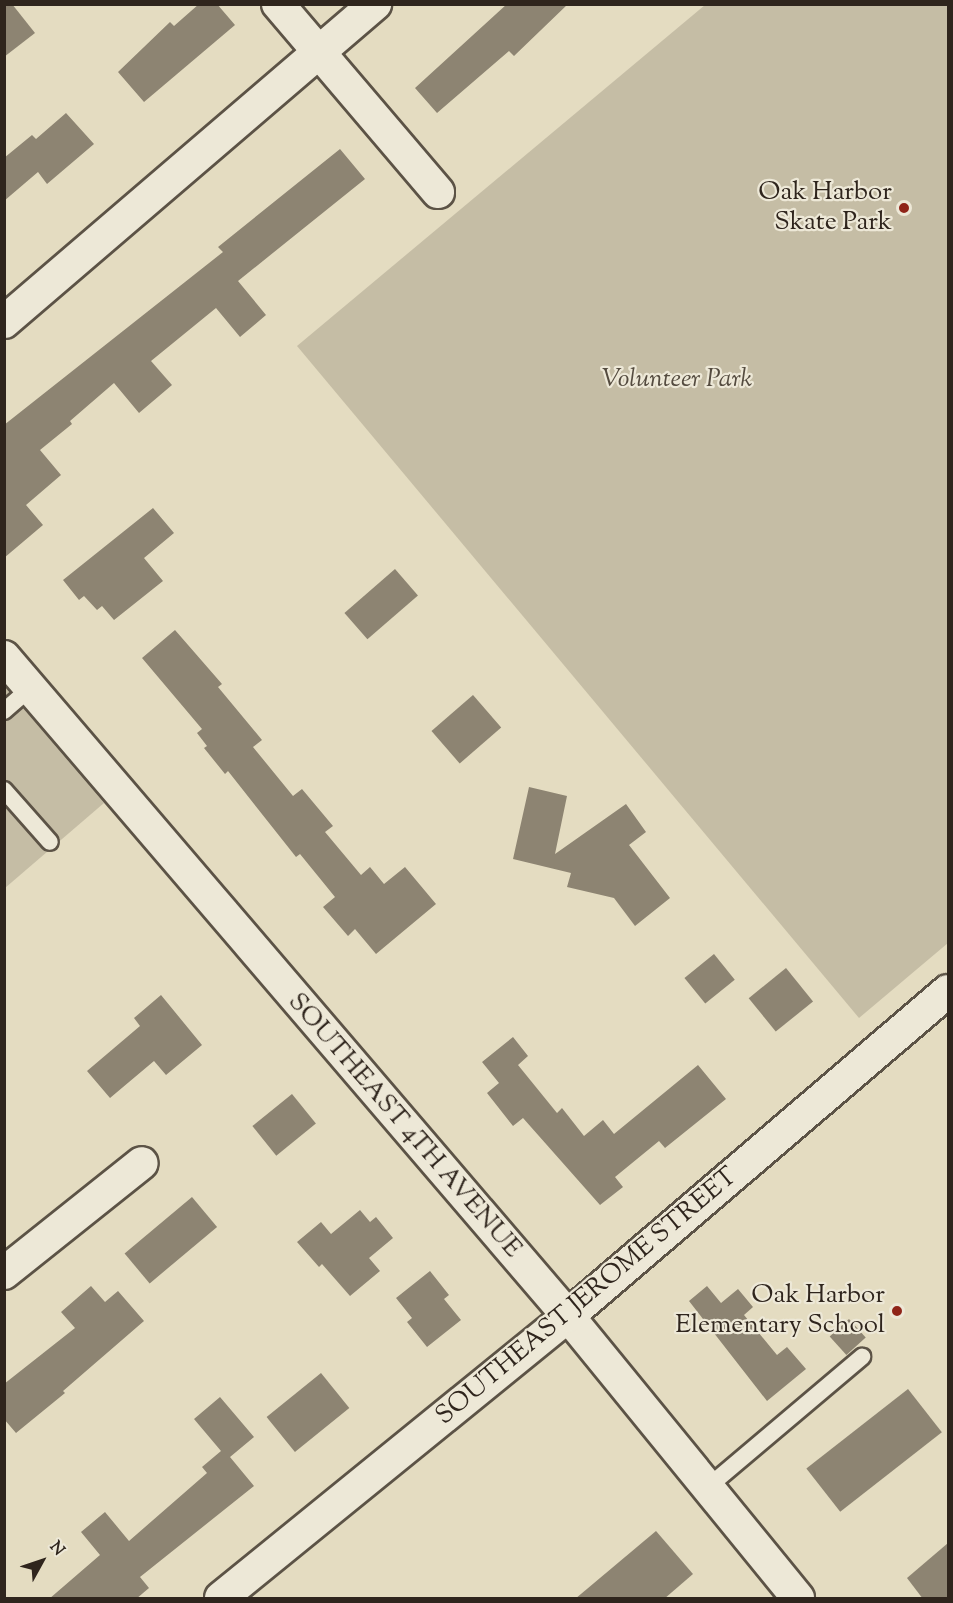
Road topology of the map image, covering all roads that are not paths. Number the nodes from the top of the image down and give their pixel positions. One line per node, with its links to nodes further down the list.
1 (278, 4): 3 (street)
2 (375, 4): 3 (street)
3 (318, 52): 4 (street); 5 (street)
4 (438, 192)
5 (4, 322)
6 (4, 657): 7 (street, SOUTHEAST 4TH AVENUE)
7 (30, 688): 8 (lane); 14 (street, SOUTHEAST 4TH AVENUE)
8 (4, 711)
9 (4, 790): 10 (lane)
10 (50, 842)
11 (948, 991): 14 (street, SOUTHEAST JEROME STREET)
12 (142, 1163): 13 (street)
13 (4, 1273)
14 (568, 1316): 16 (street, SOUTHEAST 4TH AVENUE); 17 (street, SOUTHEAST JEROME STREET)
15 (862, 1357): 16 (lane)
16 (708, 1487): 18 (street, SOUTHEAST 4TH AVENUE)
17 (221, 1599)
18 (798, 1599)

